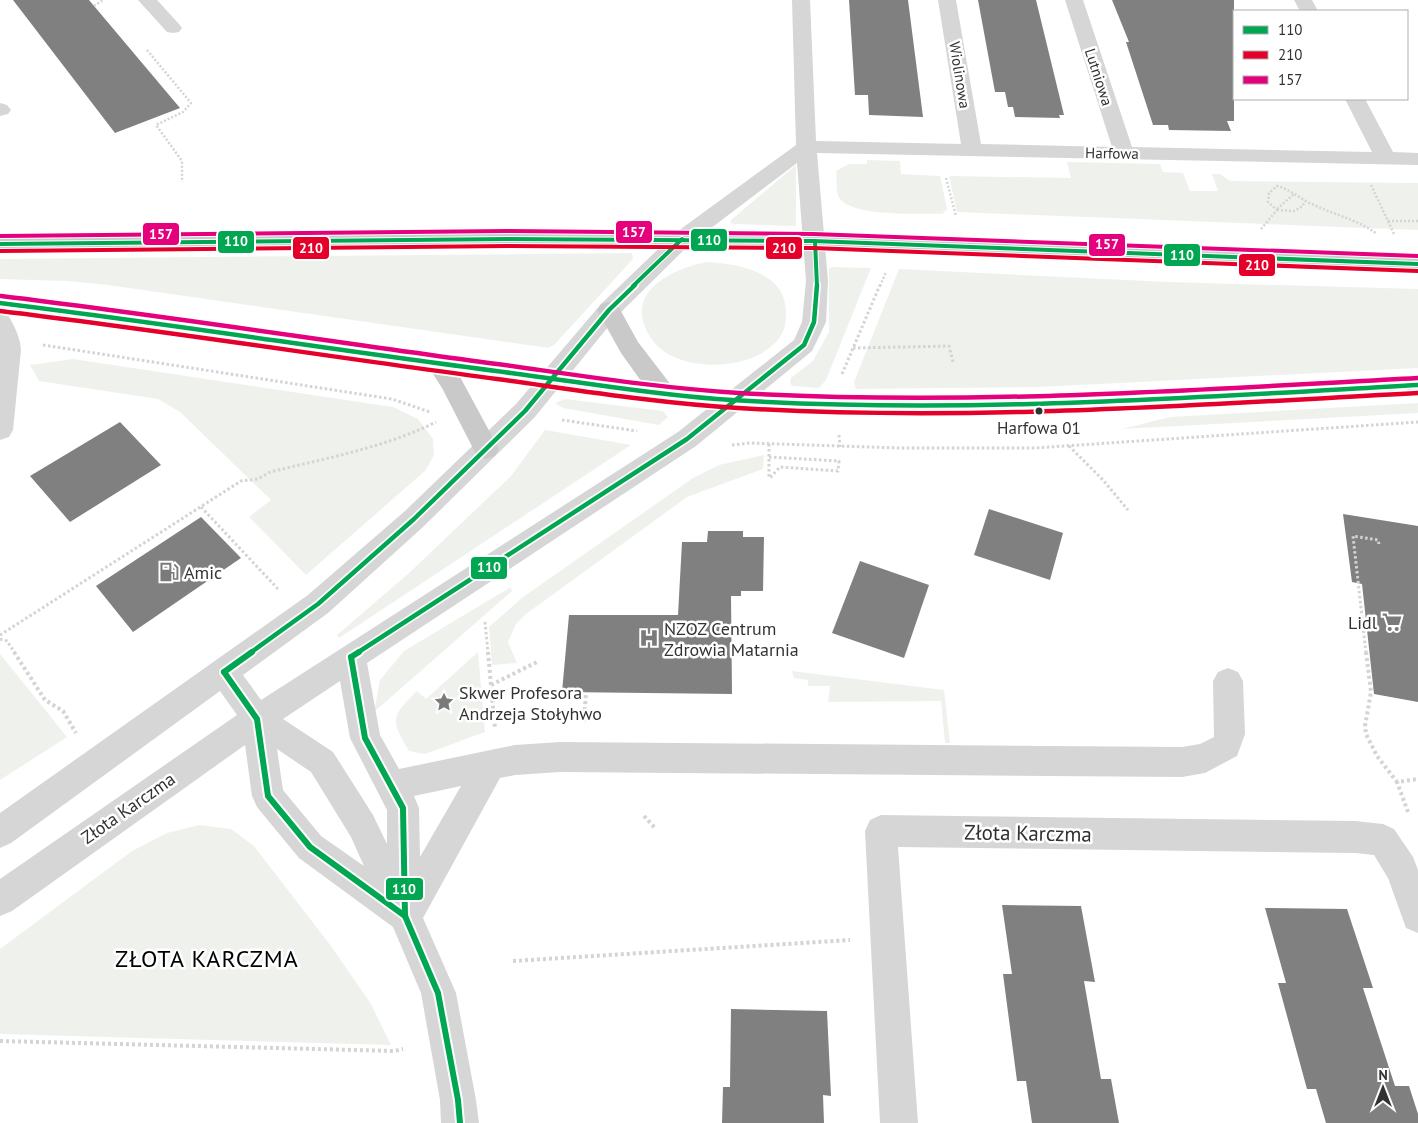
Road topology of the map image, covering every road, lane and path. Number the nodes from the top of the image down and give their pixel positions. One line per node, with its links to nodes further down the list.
1 (103, 0): 6 (path)
2 (147, 0): 7 (street)
3 (801, 0): 10 (street)
4 (947, 0): 12 (street, Wiolinowa)
5 (1074, 0): 13 (street, Lutniowa)
6 (94, 6)
7 (173, 28)
8 (147, 50): 17 (path)
9 (1356, 100): 15 (street)
10 (806, 147): 11 (street, Harfowa); 27 (street); 28 (street)
11 (939, 150): 12 (street, Harfowa); 21 (path)
12 (972, 151): 13 (street, Harfowa)
13 (1124, 154): 14 (street, Harfowa)
14 (1358, 158): 15 (street, Harfowa); 22 (path)
15 (1386, 158): 16 (street, Harfowa)
16 (1418, 159)
17 (182, 182)
18 (1295, 193): 19 (path); 20 (path); 20 (path)
19 (1304, 201): 20 (path); 25 (path)
20 (1277, 210): 24 (path)
21 (956, 216)
22 (1388, 221): 23 (path); 26 (path)
23 (1418, 221)
24 (1261, 229)
25 (1378, 234)
26 (1394, 235)
27 (682, 239): 28 (main road); 29 (main road); 33 (street)
28 (815, 241): 30 (main road); 43 (street, Złota Karczma)
29 (0, 244)
30 (1418, 264)
31 (888, 269): 36 (path)
32 (0, 304): 38 (main road)
33 (609, 310): 40 (street); 42 (main road)
34 (0, 321): 46 (street)
35 (38, 344): 52 (path)
36 (853, 348): 37 (path); 39 (path)
37 (953, 362)
38 (438, 363): 40 (main road); 50 (main road)
39 (841, 375)
40 (553, 379): 42 (main road); 44 (street)
41 (1418, 385): 43 (main road)
42 (664, 393): 43 (main road)
43 (736, 400): 47 (street, Złota Karczma)
44 (525, 411): 47 (path); 50 (street)
45 (1418, 422): 49 (path)
46 (0, 430)
47 (687, 439): 48 (path); 59 (street, Złota Karczma)
48 (769, 444): 49 (path); 51 (path)
49 (1068, 445): 53 (path)
50 (486, 450): 61 (street)
51 (769, 457): 51 (path)
52 (201, 507): 55 (path); 57 (path)
53 (1128, 510)
54 (1379, 544): 71 (path)
55 (284, 596)
56 (485, 622): 63 (path)
57 (0, 634)
58 (0, 639): 68 (path)
59 (351, 657): 65 (street, Złota Karczma); 72 (street)
60 (539, 661): 63 (path)
61 (224, 672): 65 (street); 76 (street)
62 (1228, 681): 69 (street)
63 (491, 685): 67 (path)
64 (586, 692): 66 (path)
65 (257, 718): 77 (street, Złota Karczma); 78 (street); 78 (street)
66 (584, 728)
67 (496, 734)
68 (80, 739)
69 (490, 766): 72 (street); 78 (street)
70 (1418, 779): 71 (path)
71 (1397, 782): 74 (path)
72 (392, 786): 78 (street)
73 (644, 816): 75 (path)
74 (1411, 819)
75 (655, 828)
76 (0, 832)
77 (0, 899)
78 (405, 916): 84 (street)
79 (1418, 916): 85 (street, Złota Karczma)
80 (854, 940): 81 (path)
81 (514, 961)
82 (0, 1041): 83 (path)
83 (403, 1049)
84 (460, 1123)
85 (900, 1123)

